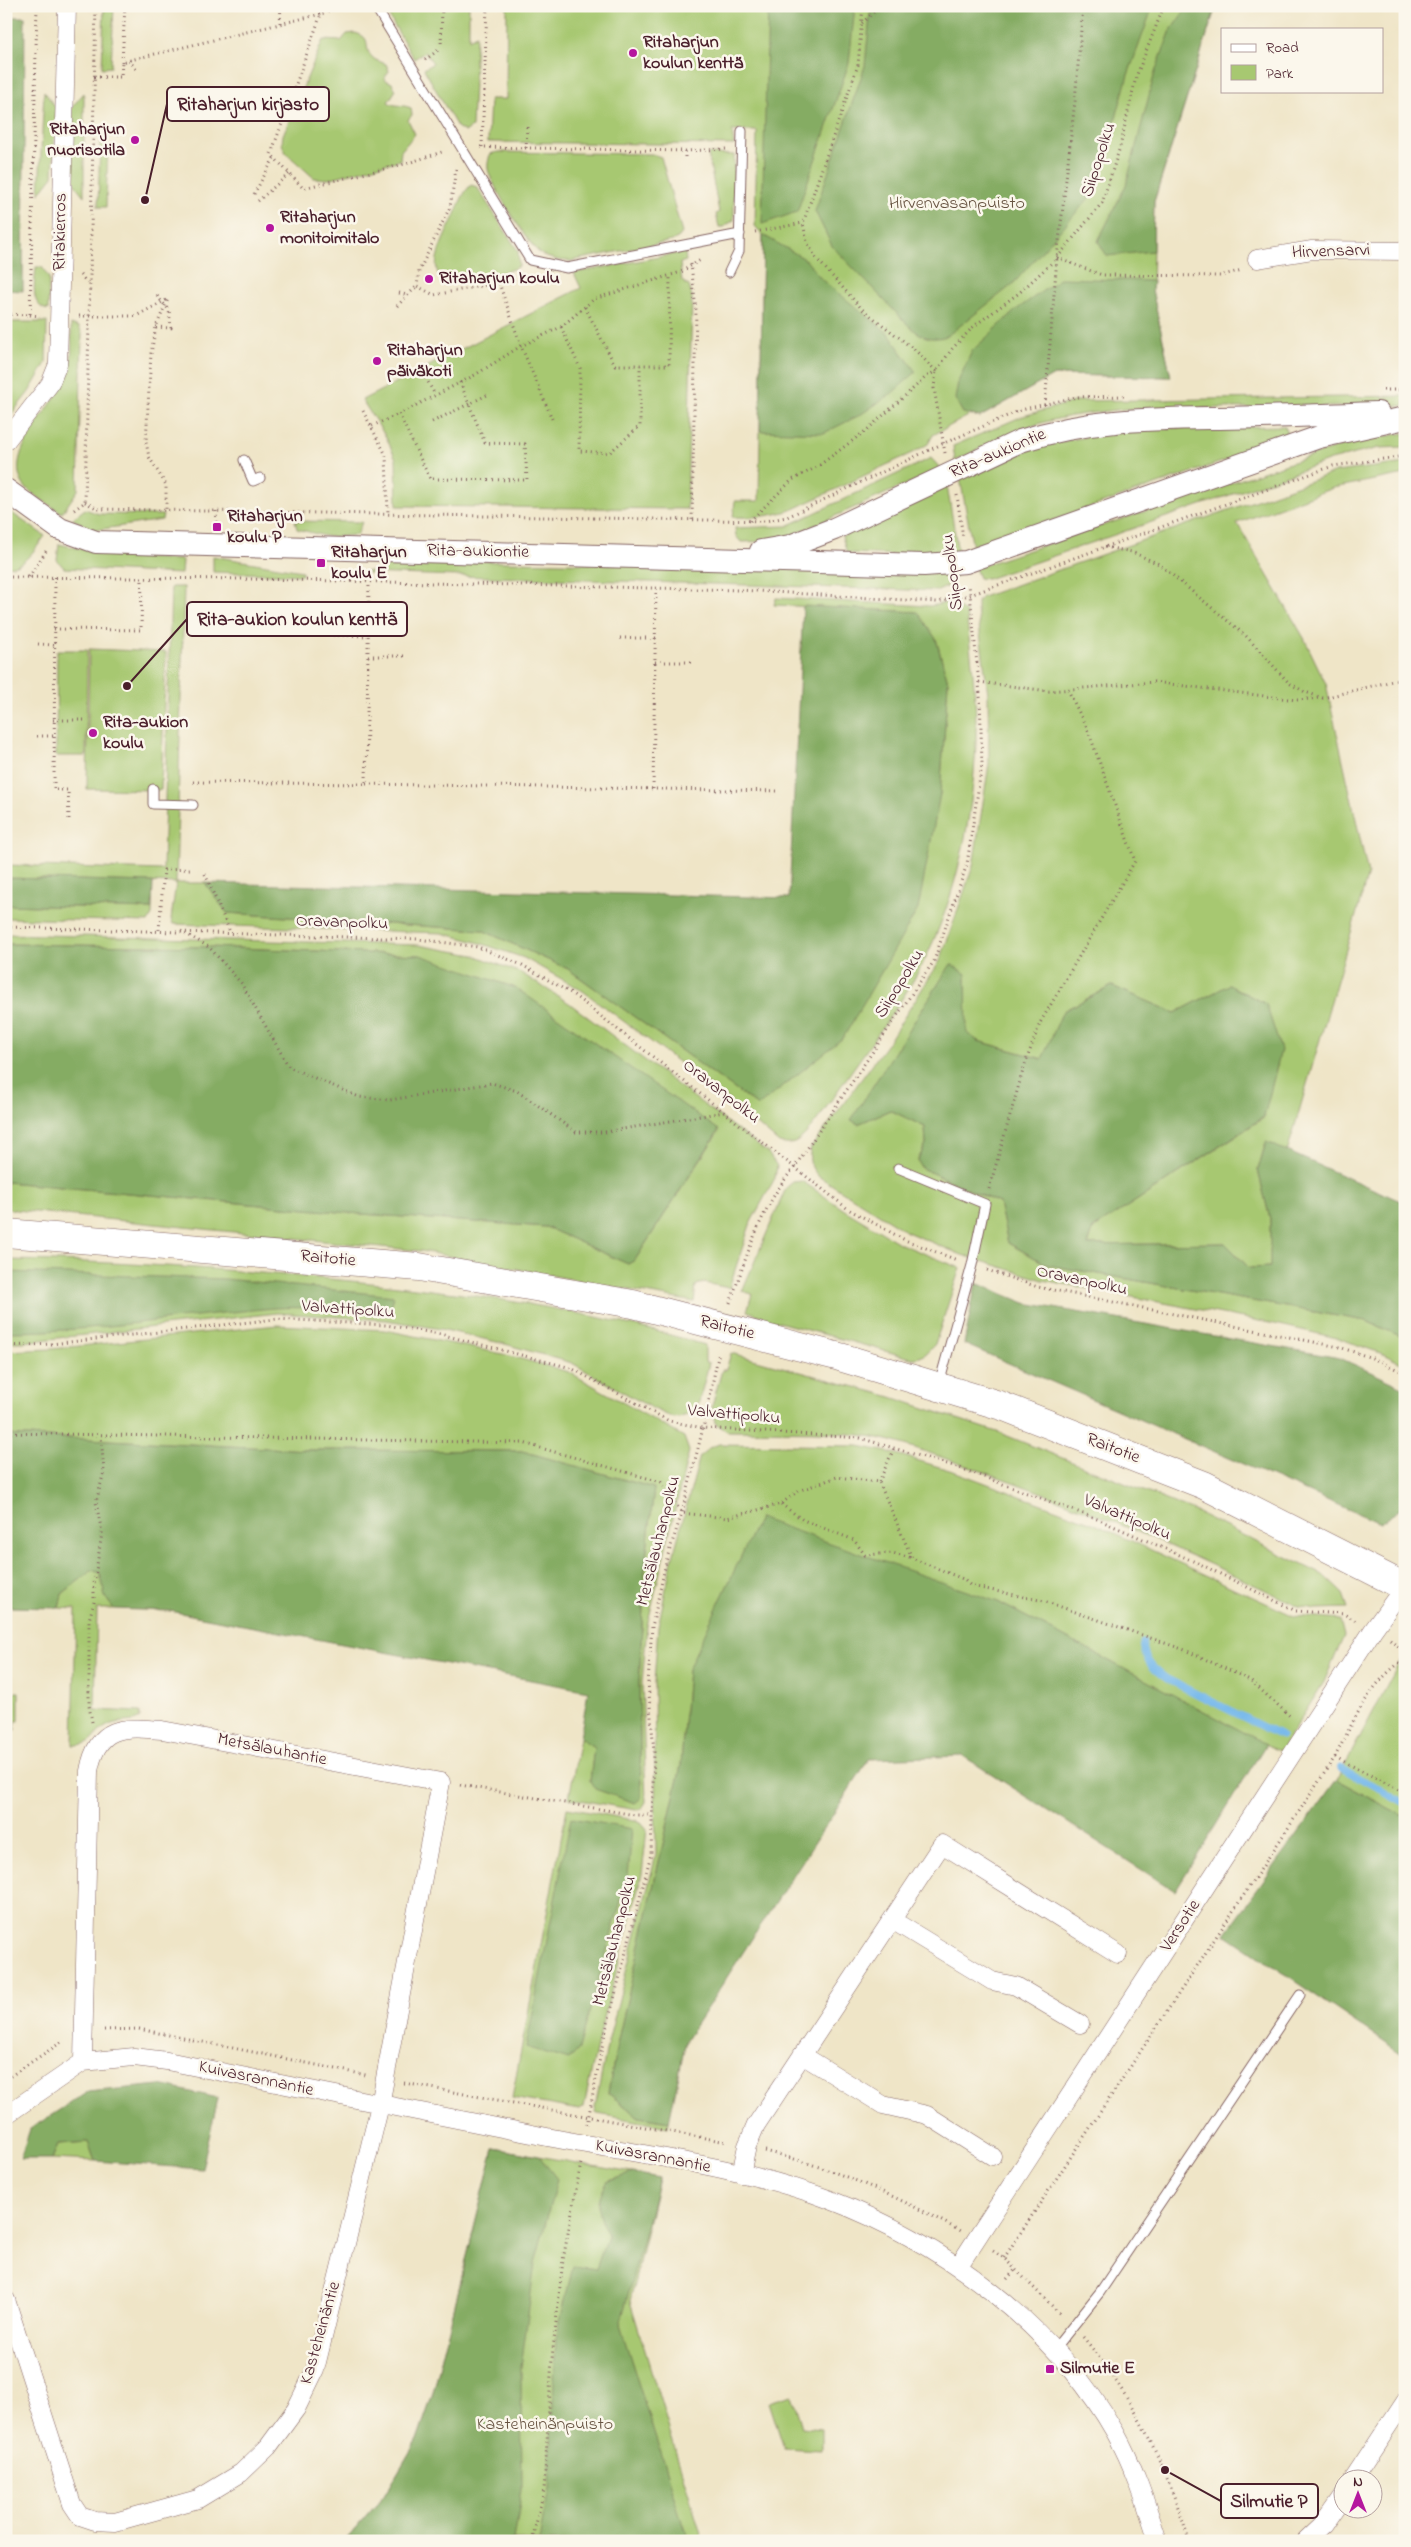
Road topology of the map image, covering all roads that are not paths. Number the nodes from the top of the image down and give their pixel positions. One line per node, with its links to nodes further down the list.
1 (67, 6): 10 (street, Ritakierros)
2 (375, 6): 4 (lane)
3 (742, 131): 4 (lane)
4 (740, 234): 7 (lane)
5 (1405, 250): 6 (street, Hirvensarvi)
6 (1257, 259)
7 (729, 272)
8 (1405, 413): 14 (street, Rita-aukiontie)
9 (1405, 418): 14 (street, Rita-aukiontie)
10 (6, 441)
11 (244, 460): 12 (lane)
12 (260, 478)
13 (6, 490): 14 (street, Rita-aukiontie)
14 (725, 558)
15 (153, 789): 16 (lane)
16 (192, 805)
17 (898, 1168): 19 (lane)
18 (6, 1233): 19 (main road, Raitotie)
19 (938, 1386): 20 (main road, Raitotie)
20 (1405, 1586): 31 (street, Versotie)
21 (892, 1920): 22 (street); 24 (street); 25 (street)
22 (1118, 1954)
23 (1300, 1995): 33 (lane)
24 (1080, 2024)
25 (802, 2055): 29 (street); 30 (street)
26 (83, 2062): 27 (street, Kuivasrannantie); 27 (street, Metsälauhantie); 28 (street, Kuivasrannantie)
27 (380, 2105): 30 (street, Kuivasrannantie); 32 (street, Kasteheinäntie)
28 (6, 2115)
29 (992, 2156)
30 (741, 2174): 31 (street, Kuivasrannantie)
31 (958, 2267): 33 (street, Kuivasrannantie)
32 (6, 2300)
33 (1053, 2351): 37 (street, Kuivasrannantie)
34 (1405, 2401): 35 (street)
35 (1360, 2470)
36 (1334, 2510): 38 (street)
37 (1158, 2541)
38 (1306, 2541)

